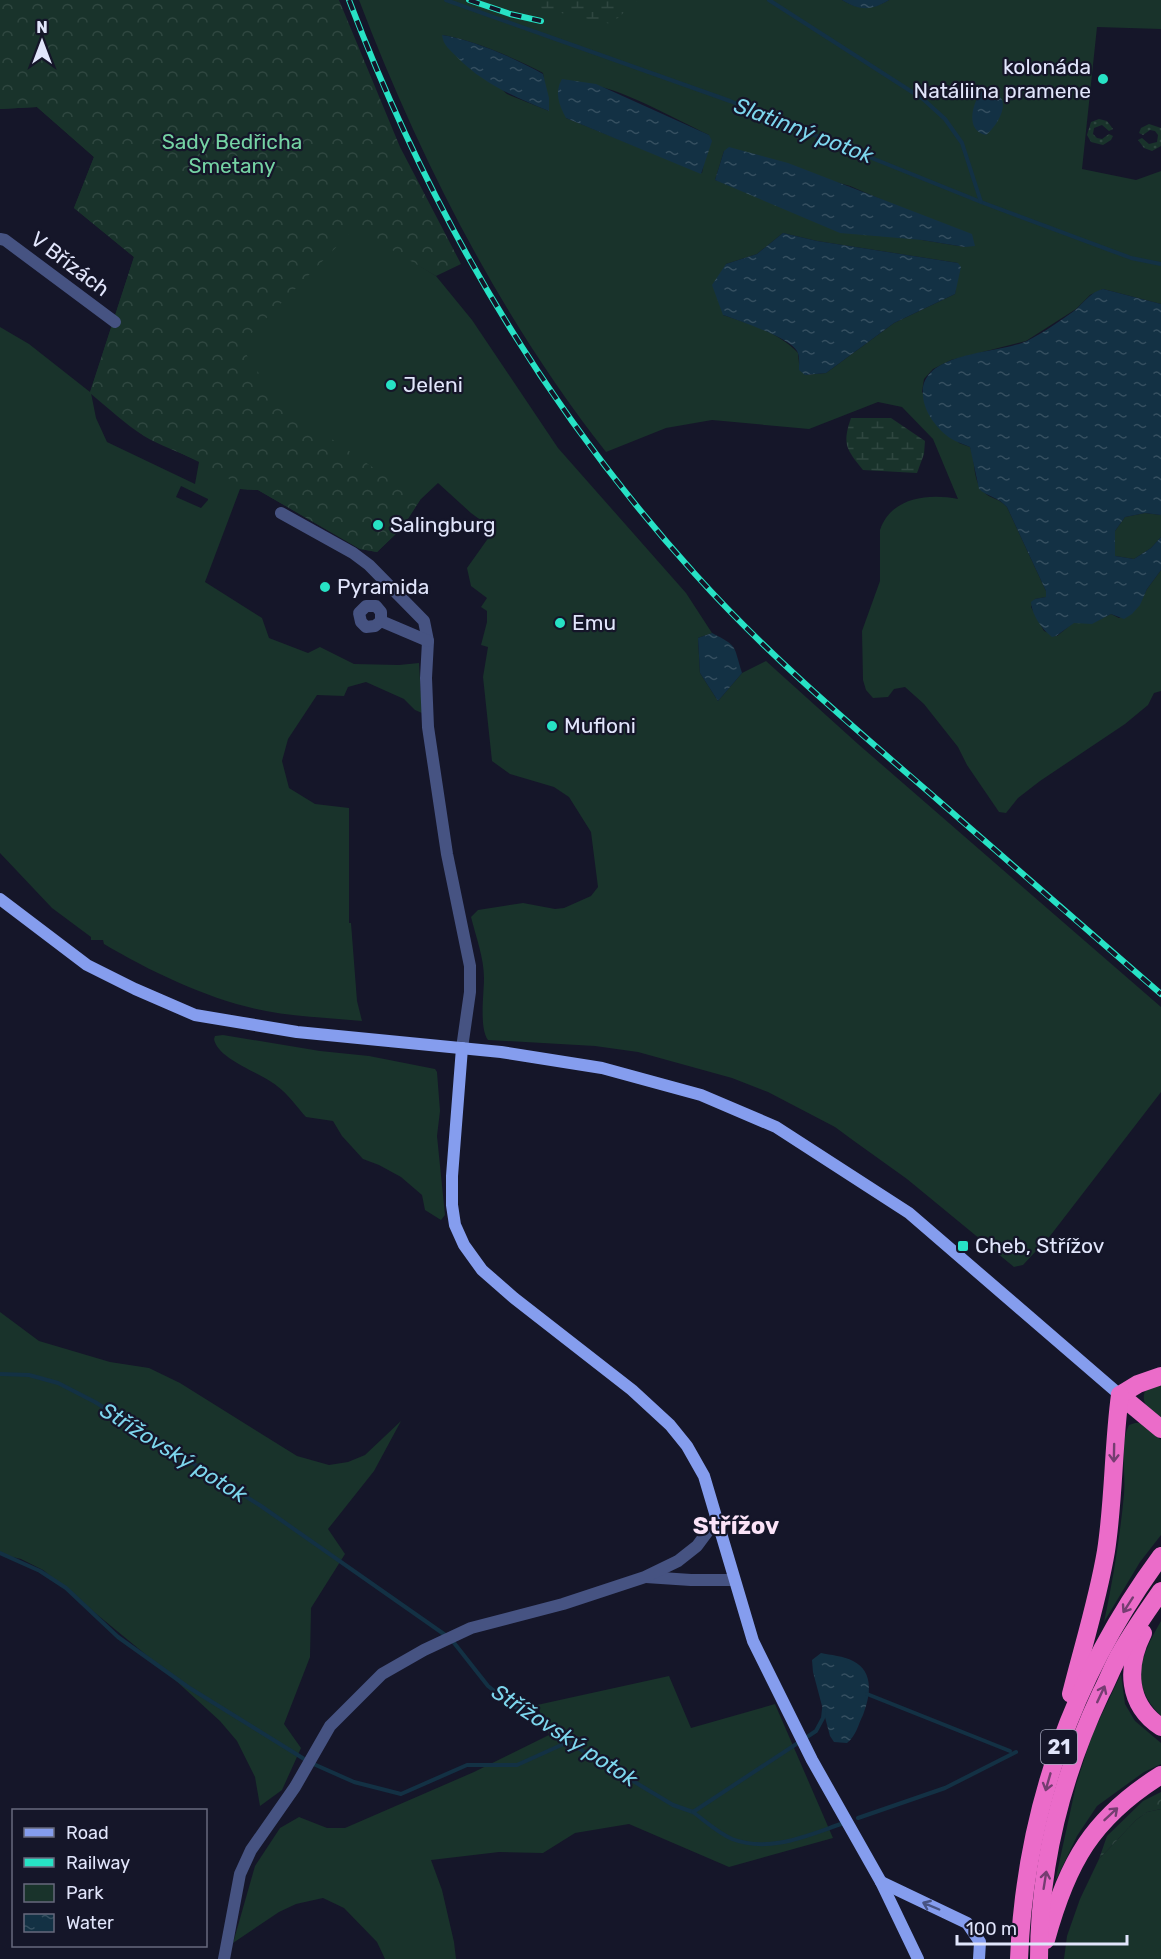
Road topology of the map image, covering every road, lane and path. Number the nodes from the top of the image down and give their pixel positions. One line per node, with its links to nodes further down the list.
1 (0, 239): 2 (street, V Břízách)
2 (115, 322)
3 (281, 513): 5 (street)
4 (381, 621): 5 (street)
5 (428, 641): 7 (street)
6 (0, 899): 7 (street)
7 (462, 1048): 9 (street); 11 (street)
8 (1161, 1377): 9 (highway)
9 (1120, 1395): 10 (highway); 18 (highway, one-way to 18)
10 (1161, 1429)
11 (717, 1519): 13 (street); 14 (street)
12 (1161, 1557): 18 (highway, 21, one-way to 18)
13 (645, 1576): 14 (street); 21 (street)
14 (734, 1580): 20 (street)
15 (1161, 1591): 25 (highway, 21, one-way to 15)
16 (1161, 1605): 17 (highway)
17 (1161, 1727)
18 (1055, 1755): 24 (highway, 21, one-way to 24)
19 (1161, 1775): 25 (highway, 21, one-way to 19)
20 (881, 1882): 22 (street); 23 (street, one-way to 20)
21 (224, 1959)
22 (918, 1959)
23 (979, 1959)
24 (1018, 1959)
25 (1040, 1959)

